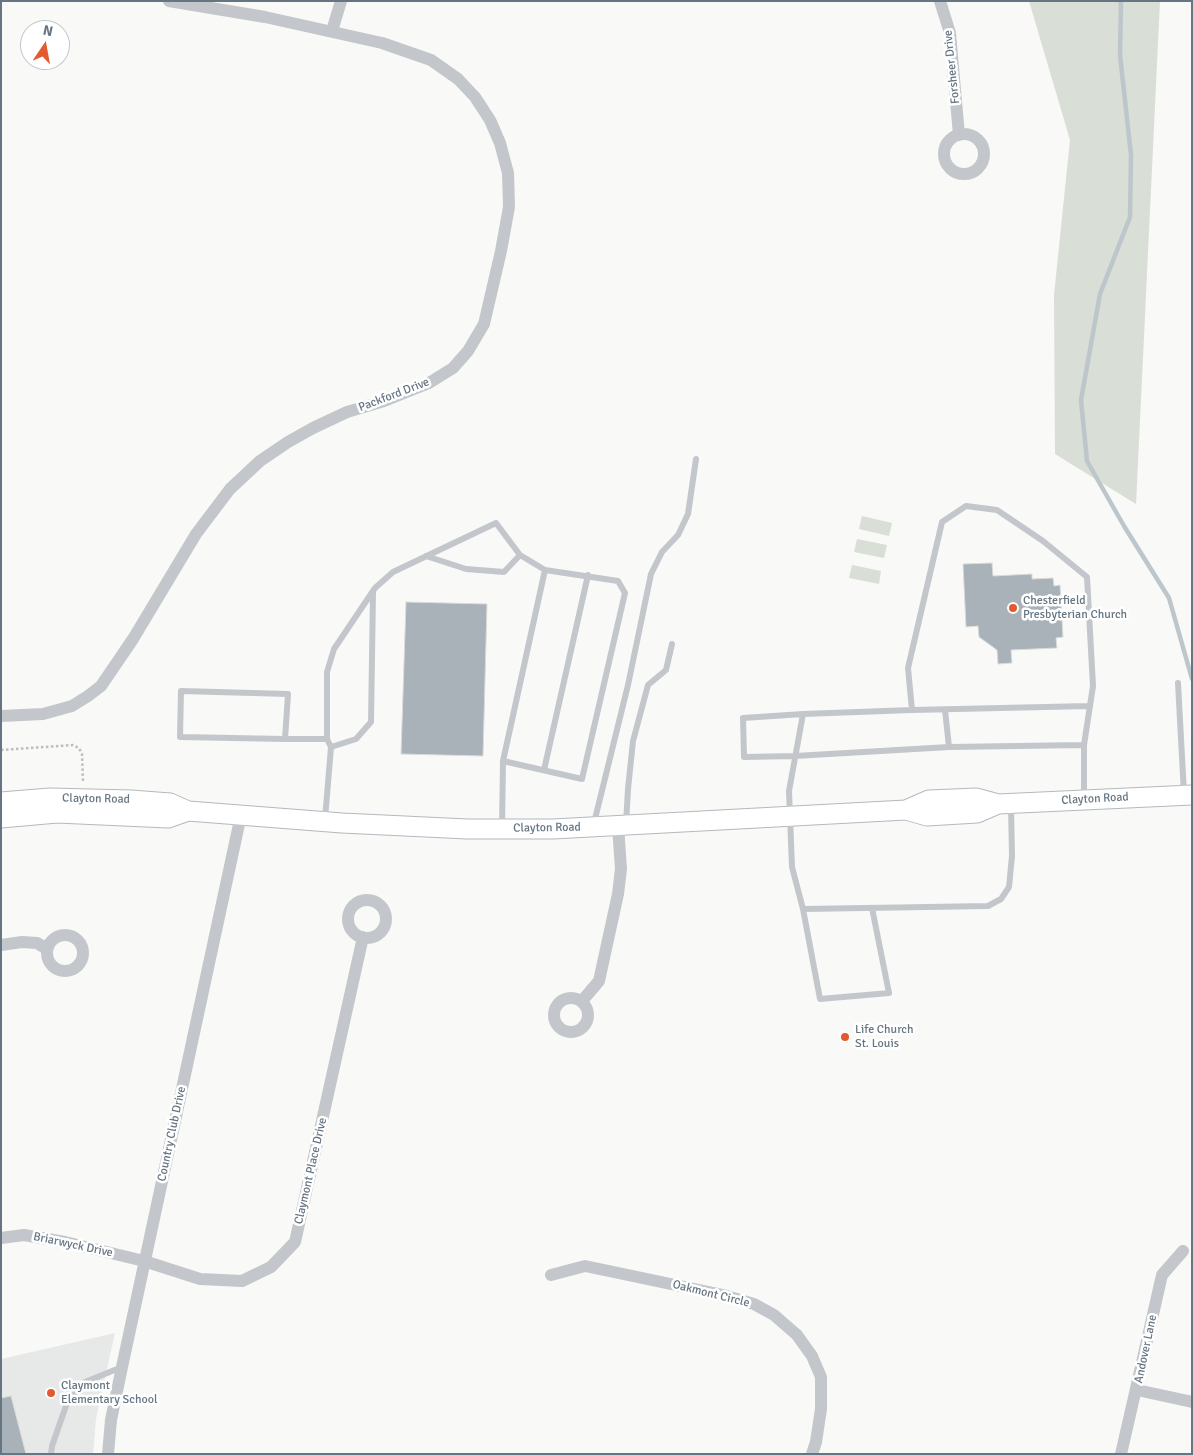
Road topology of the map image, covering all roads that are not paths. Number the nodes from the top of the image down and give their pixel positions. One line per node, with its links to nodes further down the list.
1 (169, 1): 4 (street, Packford Drive)
2 (341, 1): 4 (street)
3 (940, 1): 5 (street, Forsheer Drive)
4 (332, 31): 18 (street, Packford Drive)
5 (959, 134)
6 (696, 459): 37 (lane)
7 (520, 555): 8 (lane); 8 (lane); 9 (lane)
8 (426, 556): 11 (lane)
9 (545, 570): 10 (lane); 25 (lane)
10 (588, 575): 26 (lane); 26 (lane)
11 (373, 591): 20 (lane); 22 (lane)
12 (672, 644): 36 (lane)
13 (1178, 683): 27 (lane)
14 (1088, 706): 15 (lane); 16 (lane); 21 (lane)
15 (912, 710): 16 (lane); 17 (lane)
16 (945, 710): 23 (lane)
17 (803, 714): 24 (lane); 24 (lane)
18 (1, 716)
19 (285, 739): 19 (lane); 20 (lane)
20 (326, 739): 22 (lane)
21 (1084, 745): 23 (lane); 28 (lane)
22 (331, 747): 35 (lane)
23 (949, 747): 24 (lane)
24 (795, 756): 33 (lane)
25 (503, 761): 26 (lane); 38 (lane)
26 (544, 770)
27 (1188, 795): 28 (main road, Clayton Road)
28 (1084, 800): 30 (main road, Clayton Road)
29 (1, 802): 31 (main road, Clayton Road)
30 (1005, 804): 33 (main road, Clayton Road); 39 (lane)
31 (188, 811): 32 (main road, Clayton Road); 34 (main road, Clayton Road)
32 (241, 814): 35 (main road, Clayton Road); 47 (street, Country Club Drive)
33 (791, 816): 36 (main road, Clayton Road); 40 (lane)
34 (1, 818)
35 (324, 822): 38 (main road, Clayton Road)
36 (622, 826): 37 (main road, Clayton Road); 44 (street)
37 (593, 827): 38 (main road, Clayton Road)
38 (502, 829)
39 (872, 908): 40 (lane); 40 (lane)
40 (803, 909)
41 (364, 937): 47 (street, Claymont Place Drive)
42 (1, 945): 43 (street)
43 (47, 949)
44 (582, 1002)
45 (1, 1238): 47 (street, Briarwyck Drive)
46 (1183, 1251): 50 (street, Andover Lane)
47 (144, 1261): 49 (street, Country Club Drive)
48 (551, 1275): 54 (street, Oakmont Circle)
49 (122, 1367): 52 (lane); 53 (street, Country Club Drive)
50 (1137, 1390): 51 (street); 55 (street, Andover Lane)
51 (1192, 1402)
52 (51, 1454)
53 (108, 1454)
54 (812, 1454)
55 (1121, 1454)

